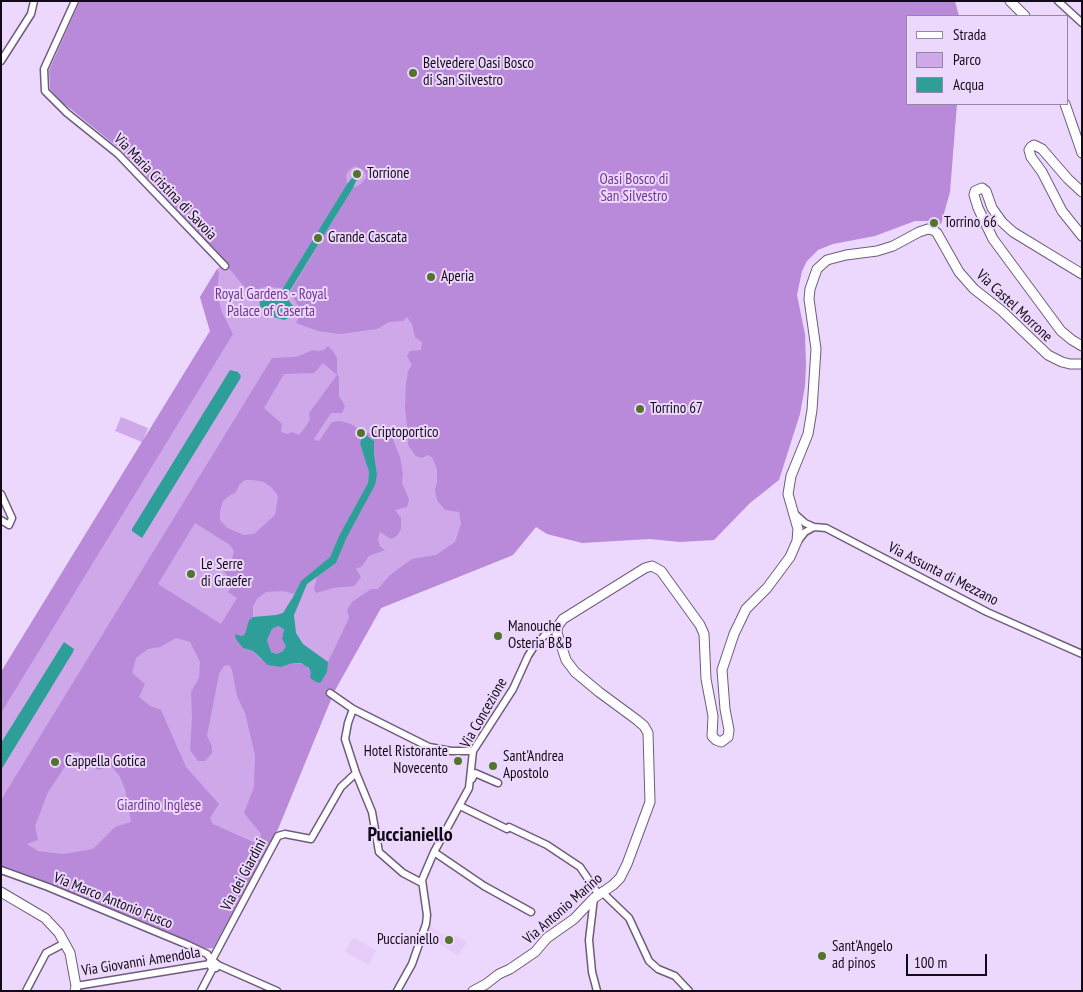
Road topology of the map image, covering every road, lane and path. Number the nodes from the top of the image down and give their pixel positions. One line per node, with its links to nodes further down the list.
1 (34, 1): 7 (street)
2 (75, 1): 12 (street, Via Maria Cristina di Savoia)
3 (1010, 1): 5 (street)
4 (1058, 1): 6 (street)
5 (1024, 15)
6 (1082, 23)
7 (1, 61)
8 (1065, 105): 9 (street)
9 (1082, 152)
10 (1082, 192): 11 (street)
11 (1082, 236)
12 (225, 266)
13 (1082, 274): 14 (street, Via Castel Morrone)
14 (1082, 346)
15 (1082, 364): 17 (street, Via Castel Morrone)
16 (1, 494): 18 (street)
17 (792, 511): 19 (street); 20 (street)
18 (1, 520)
19 (814, 527): 20 (street); 22 (street, Via Assunta di Mezzano)
20 (797, 542): 21 (street)
21 (558, 626): 25 (street, Via Concezione); 34 (street, Via Antonio Marino)
22 (1082, 654)
23 (330, 693): 24 (street)
24 (353, 709): 25 (street); 26 (street)
25 (473, 751): 27 (street, Via Concezione)
26 (356, 773): 32 (street); 37 (street, Via dei Giardini)
27 (471, 782): 28 (street); 29 (street, Via Concezione)
28 (498, 783)
29 (460, 806): 30 (street, Via Concezione); 34 (street)
30 (434, 852): 32 (street, Via Concezione); 35 (street)
31 (1, 870): 37 (street, Via Marco Antonio Fusco)
32 (422, 882): 42 (street, Via Concezione)
33 (1, 892): 36 (street)
34 (599, 896): 43 (street, Via Antonio Marino); 44 (street); 45 (street)
35 (531, 912)
36 (64, 943): 38 (street); 39 (street)
37 (213, 964): 38 (street, Via Giovanni Amendola); 40 (street); 41 (street, Via Giovanni Amendola)
38 (75, 988)
39 (26, 991)
40 (201, 991)
41 (277, 991)
42 (397, 991)
43 (473, 991)
44 (597, 991)
45 (689, 991)

